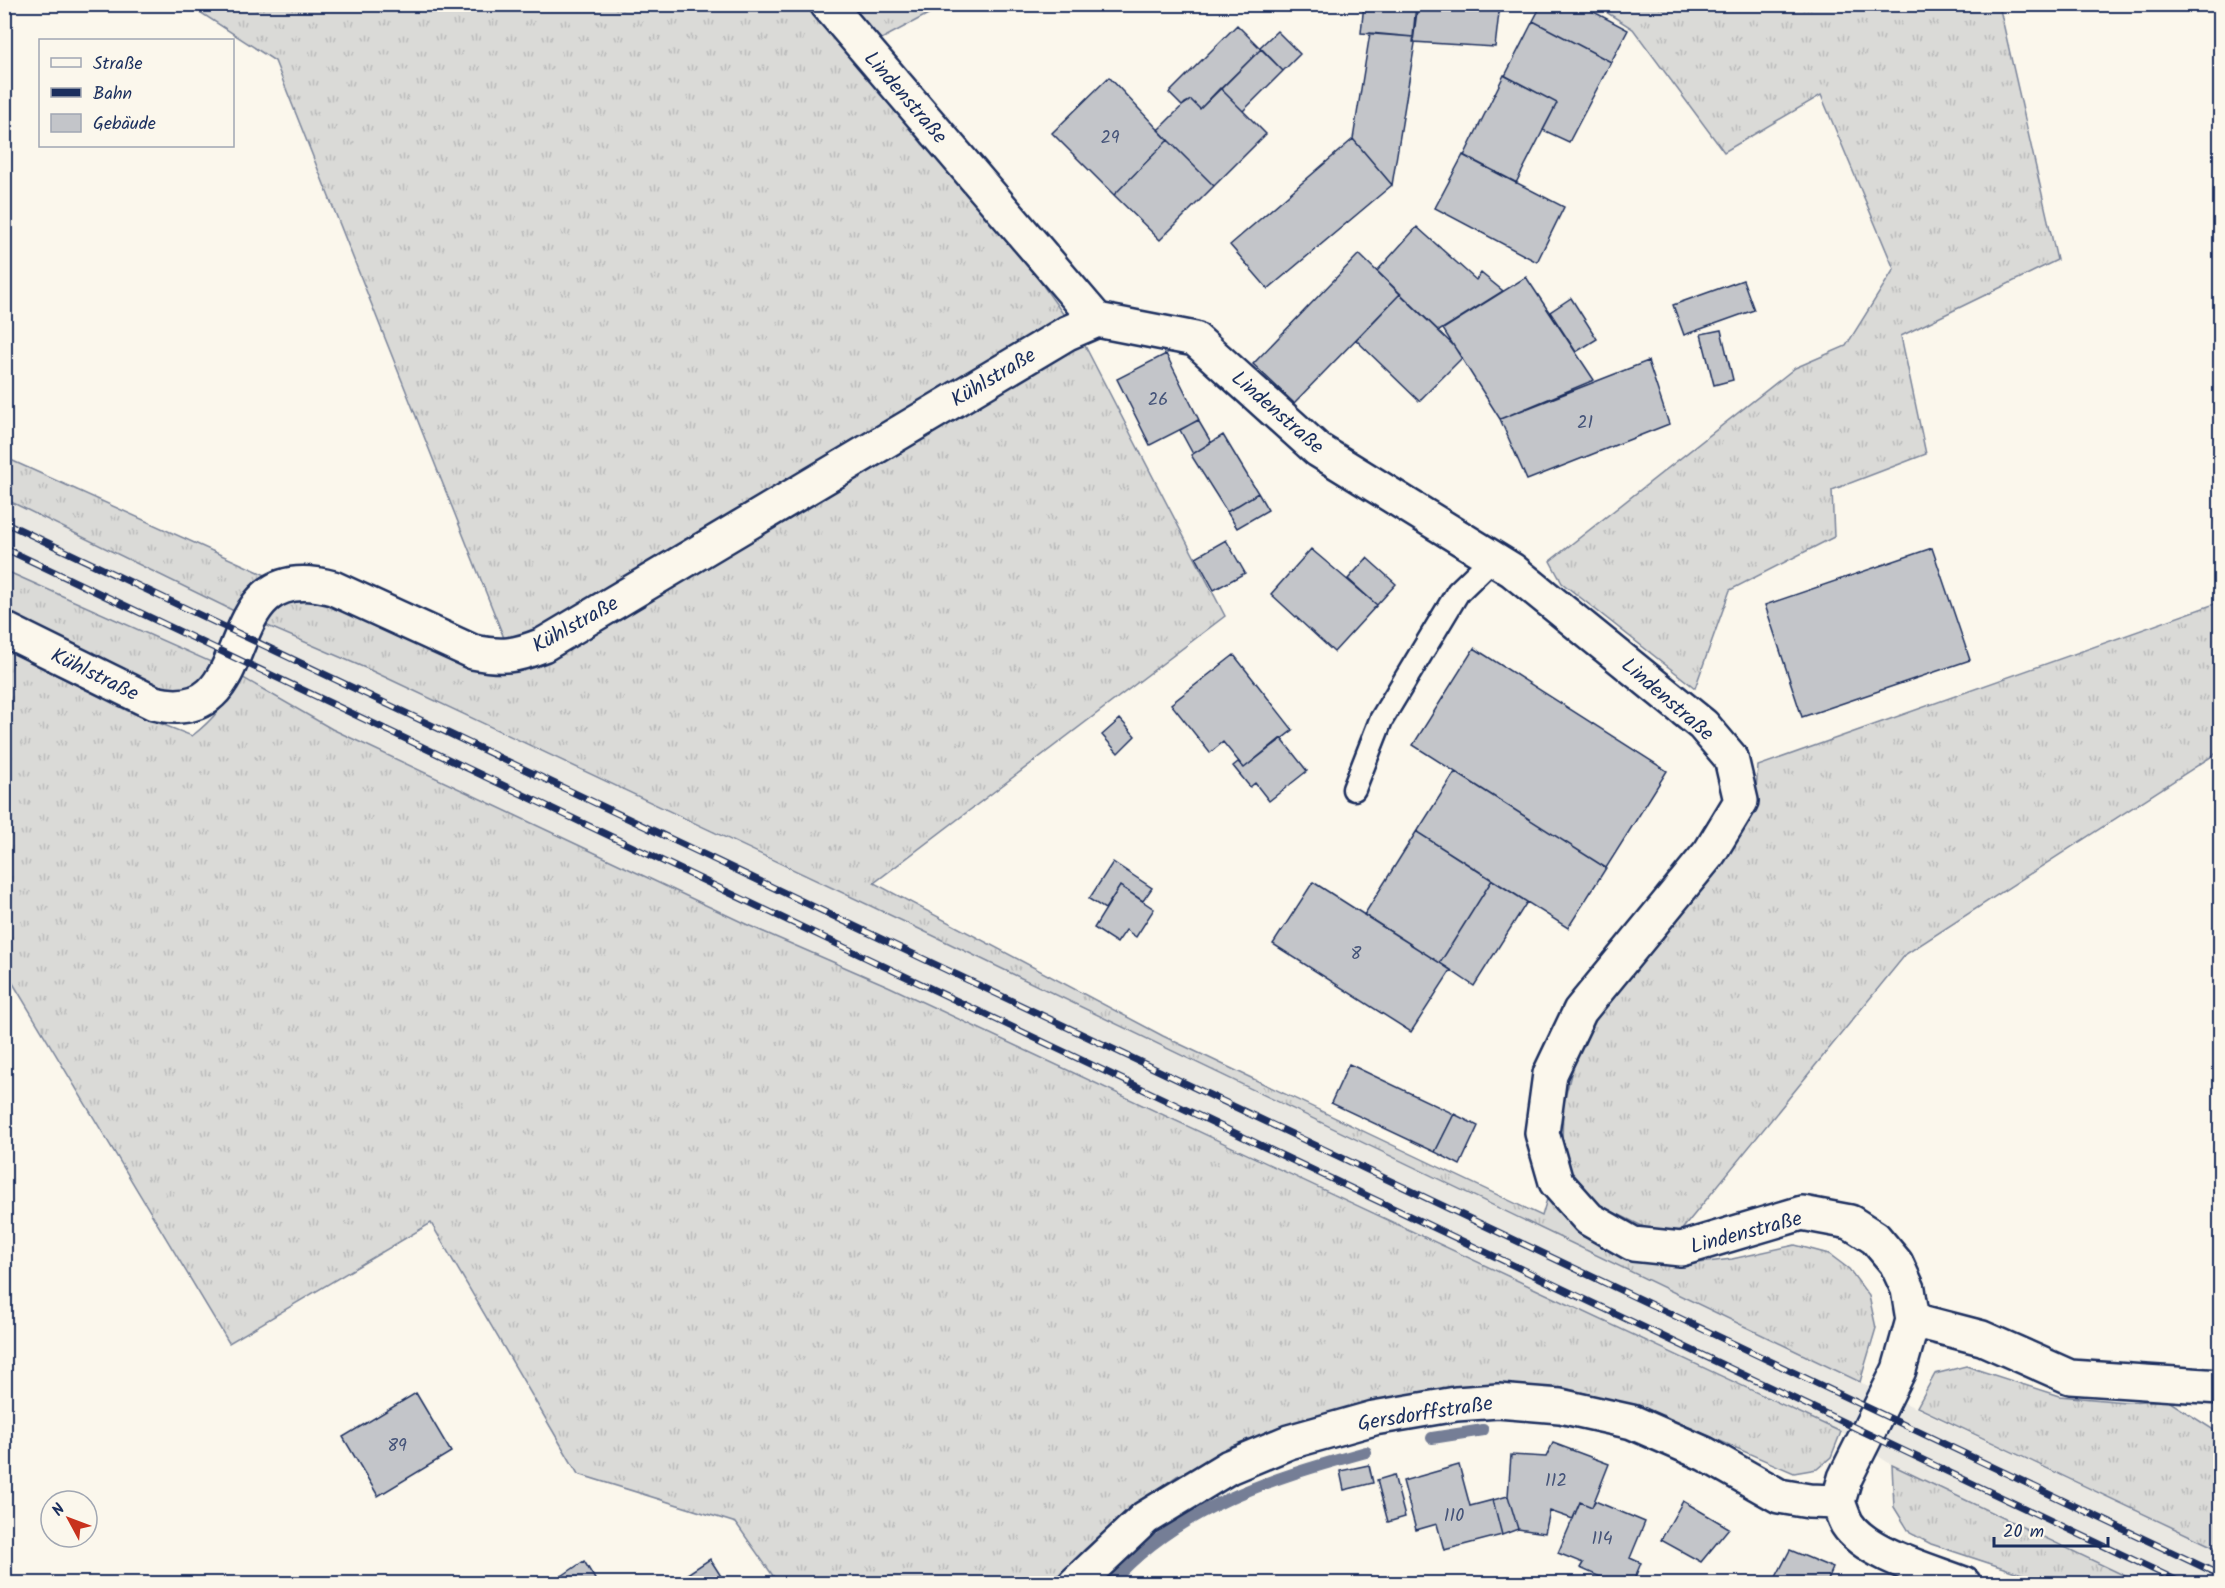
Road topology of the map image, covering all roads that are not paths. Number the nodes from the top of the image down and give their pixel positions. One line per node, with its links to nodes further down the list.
1 (826, 4): 2 (street, Lindenstraße)
2 (1097, 320): 3 (street, Lindenstraße); 4 (street, Kühlstraße)
3 (1493, 558): 5 (lane); 6 (street, Lindenstraße)
4 (4, 630)
5 (1354, 789)
6 (1913, 1320): 7 (street); 8 (street, Lindenstraße)
7 (2220, 1387)
8 (1838, 1502): 9 (street, Gersdorffstraße); 10 (street)
9 (1075, 1584)
10 (1964, 1584)

